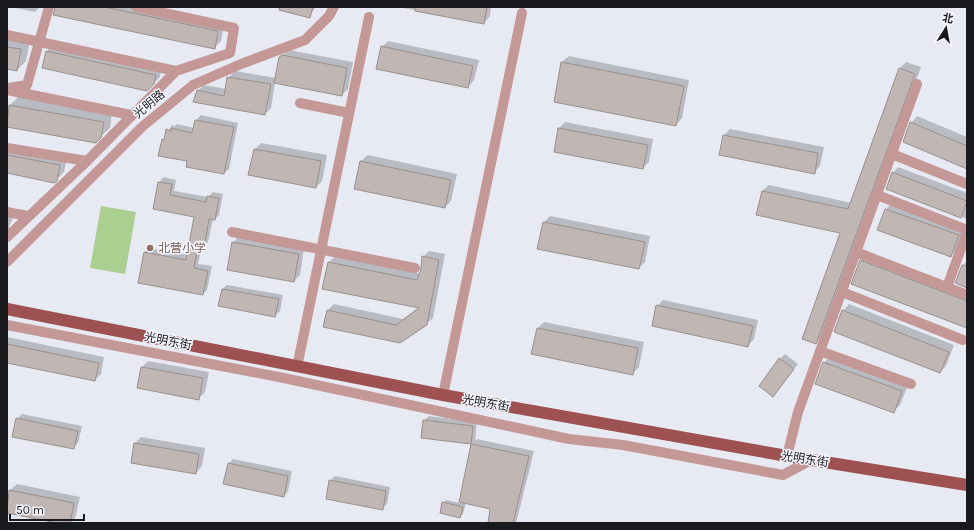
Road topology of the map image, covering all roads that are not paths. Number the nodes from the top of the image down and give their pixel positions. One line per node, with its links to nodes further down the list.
1 (48, 7): 7 (street)
2 (136, 7): 8 (street)
3 (334, 7): 26 (street, 光明路)
4 (522, 13): 37 (street)
5 (369, 17): 12 (street)
6 (7, 35): 7 (street)
7 (38, 42): 8 (street); 10 (street)
8 (176, 71): 13 (street)
9 (917, 84): 15 (street)
10 (7, 89): 13 (street)
11 (300, 103): 12 (street)
12 (349, 113): 24 (street)
13 (131, 116): 16 (street)
14 (7, 148): 16 (street)
15 (892, 154): 17 (street); 18 (street)
16 (88, 161): 20 (street)
17 (967, 184)
18 (877, 196): 21 (street); 25 (street)
19 (7, 212): 20 (street)
20 (28, 216): 23 (street)
21 (967, 231): 28 (street)
22 (232, 232): 24 (street)
23 (7, 237)
24 (321, 249): 27 (street); 35 (street)
25 (856, 252): 28 (street); 29 (street)
26 (7, 262)
27 (416, 268)
28 (946, 287): 30 (street)
29 (842, 292): 33 (street); 34 (street)
30 (967, 295)
31 (7, 309): 35 (main road, 光明东街)
32 (7, 325): 39 (street)
33 (963, 340)
34 (820, 351): 36 (street); 38 (street)
35 (297, 367): 37 (main road, 光明东街)
36 (911, 384)
37 (443, 395): 38 (main road, 光明东街)
38 (787, 456): 39 (main road, 光明东街)
39 (811, 460): 40 (main road, 光明东街)
40 (967, 485)

